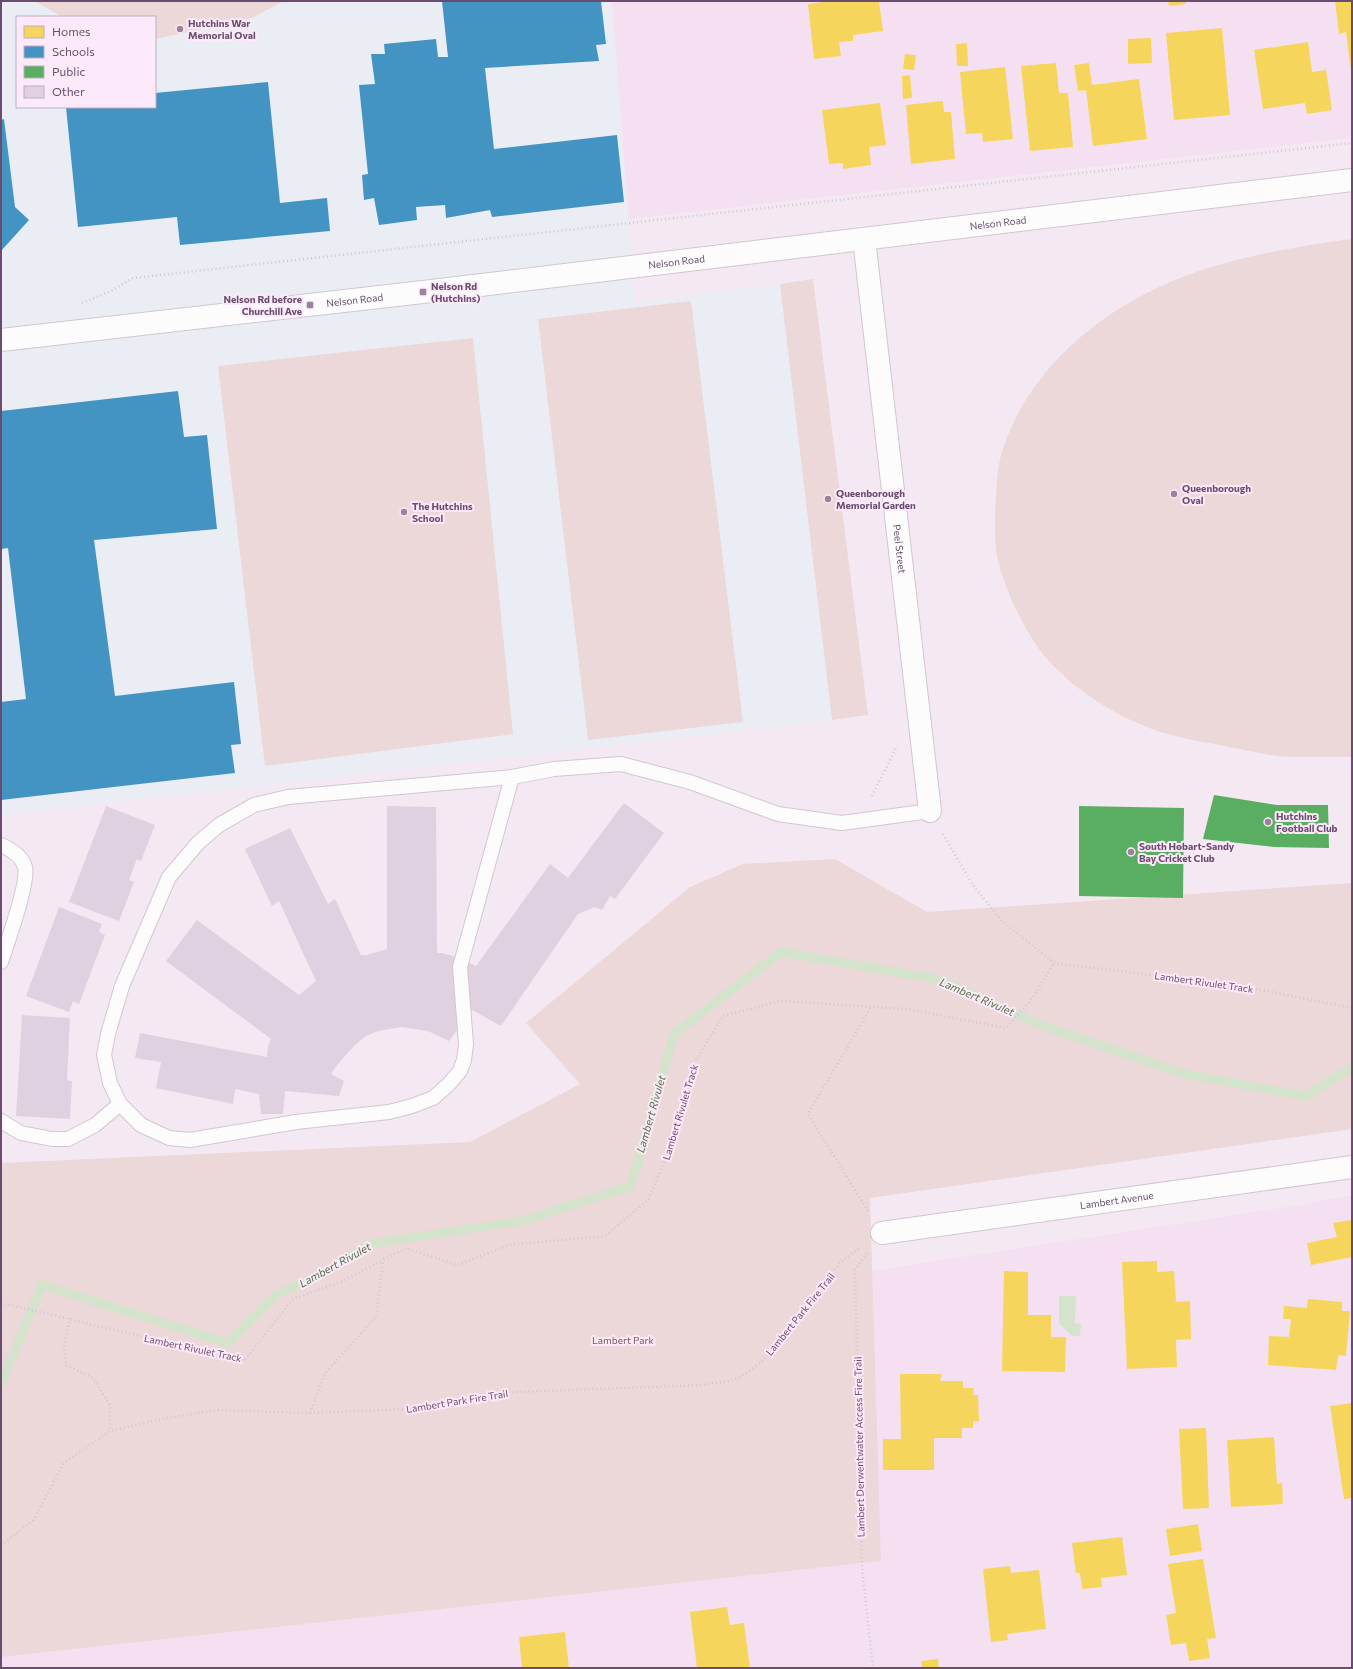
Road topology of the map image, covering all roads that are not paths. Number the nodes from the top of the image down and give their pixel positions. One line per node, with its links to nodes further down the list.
1 (1352, 180): 2 (street, Nelson Road)
2 (864, 239): 3 (street, Nelson Road); 5 (street, Peel Street)
3 (1, 340)
4 (512, 777): 5 (lane); 8 (lane); 8 (lane)
5 (930, 811)
6 (1, 845): 7 (lane)
7 (1, 962)
8 (120, 1104): 9 (lane)
9 (1, 1121)
10 (1352, 1167): 11 (street, Lambert Avenue)
11 (882, 1234)

